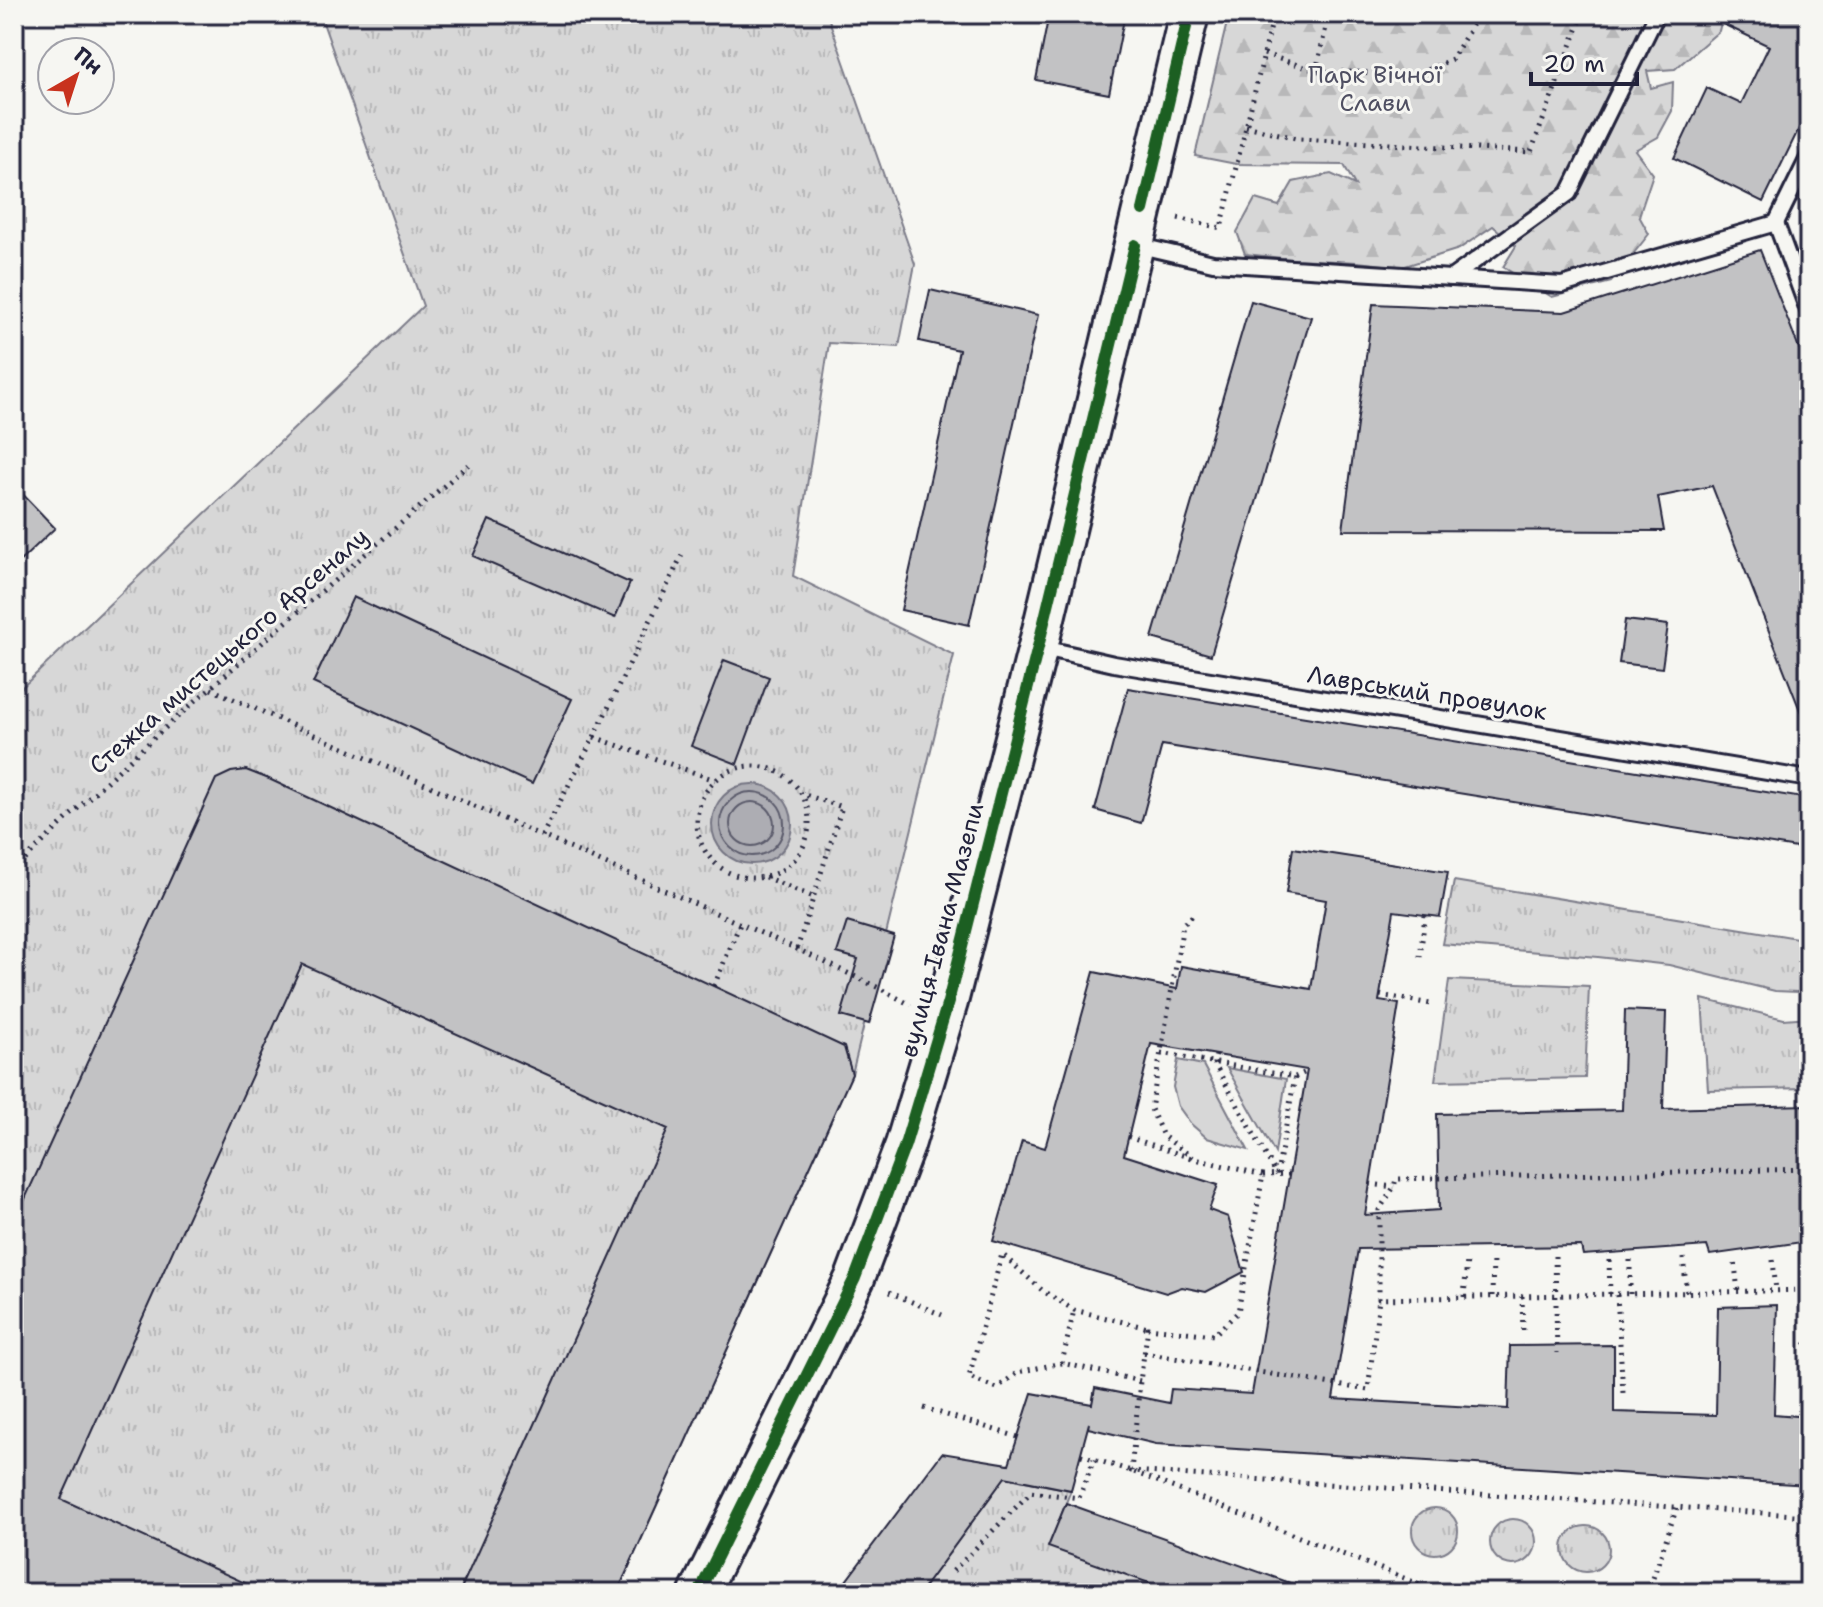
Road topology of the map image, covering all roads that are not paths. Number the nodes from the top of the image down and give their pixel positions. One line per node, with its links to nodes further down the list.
1 (1189, 14): 5 (main road, вулиця Івана Мазепи)
2 (1657, 14): 6 (lane)
3 (1809, 156): 4 (lane)
4 (1776, 223): 6 (lane); 7 (lane)
5 (1139, 227): 6 (lane); 8 (main road, вулиця Івана Мазепи)
6 (1451, 278)
7 (1809, 313)
8 (1038, 647): 9 (lane, Лаврський провулок); 10 (main road, вулиця Івана Мазепи)
9 (1809, 779)
10 (699, 1593)

